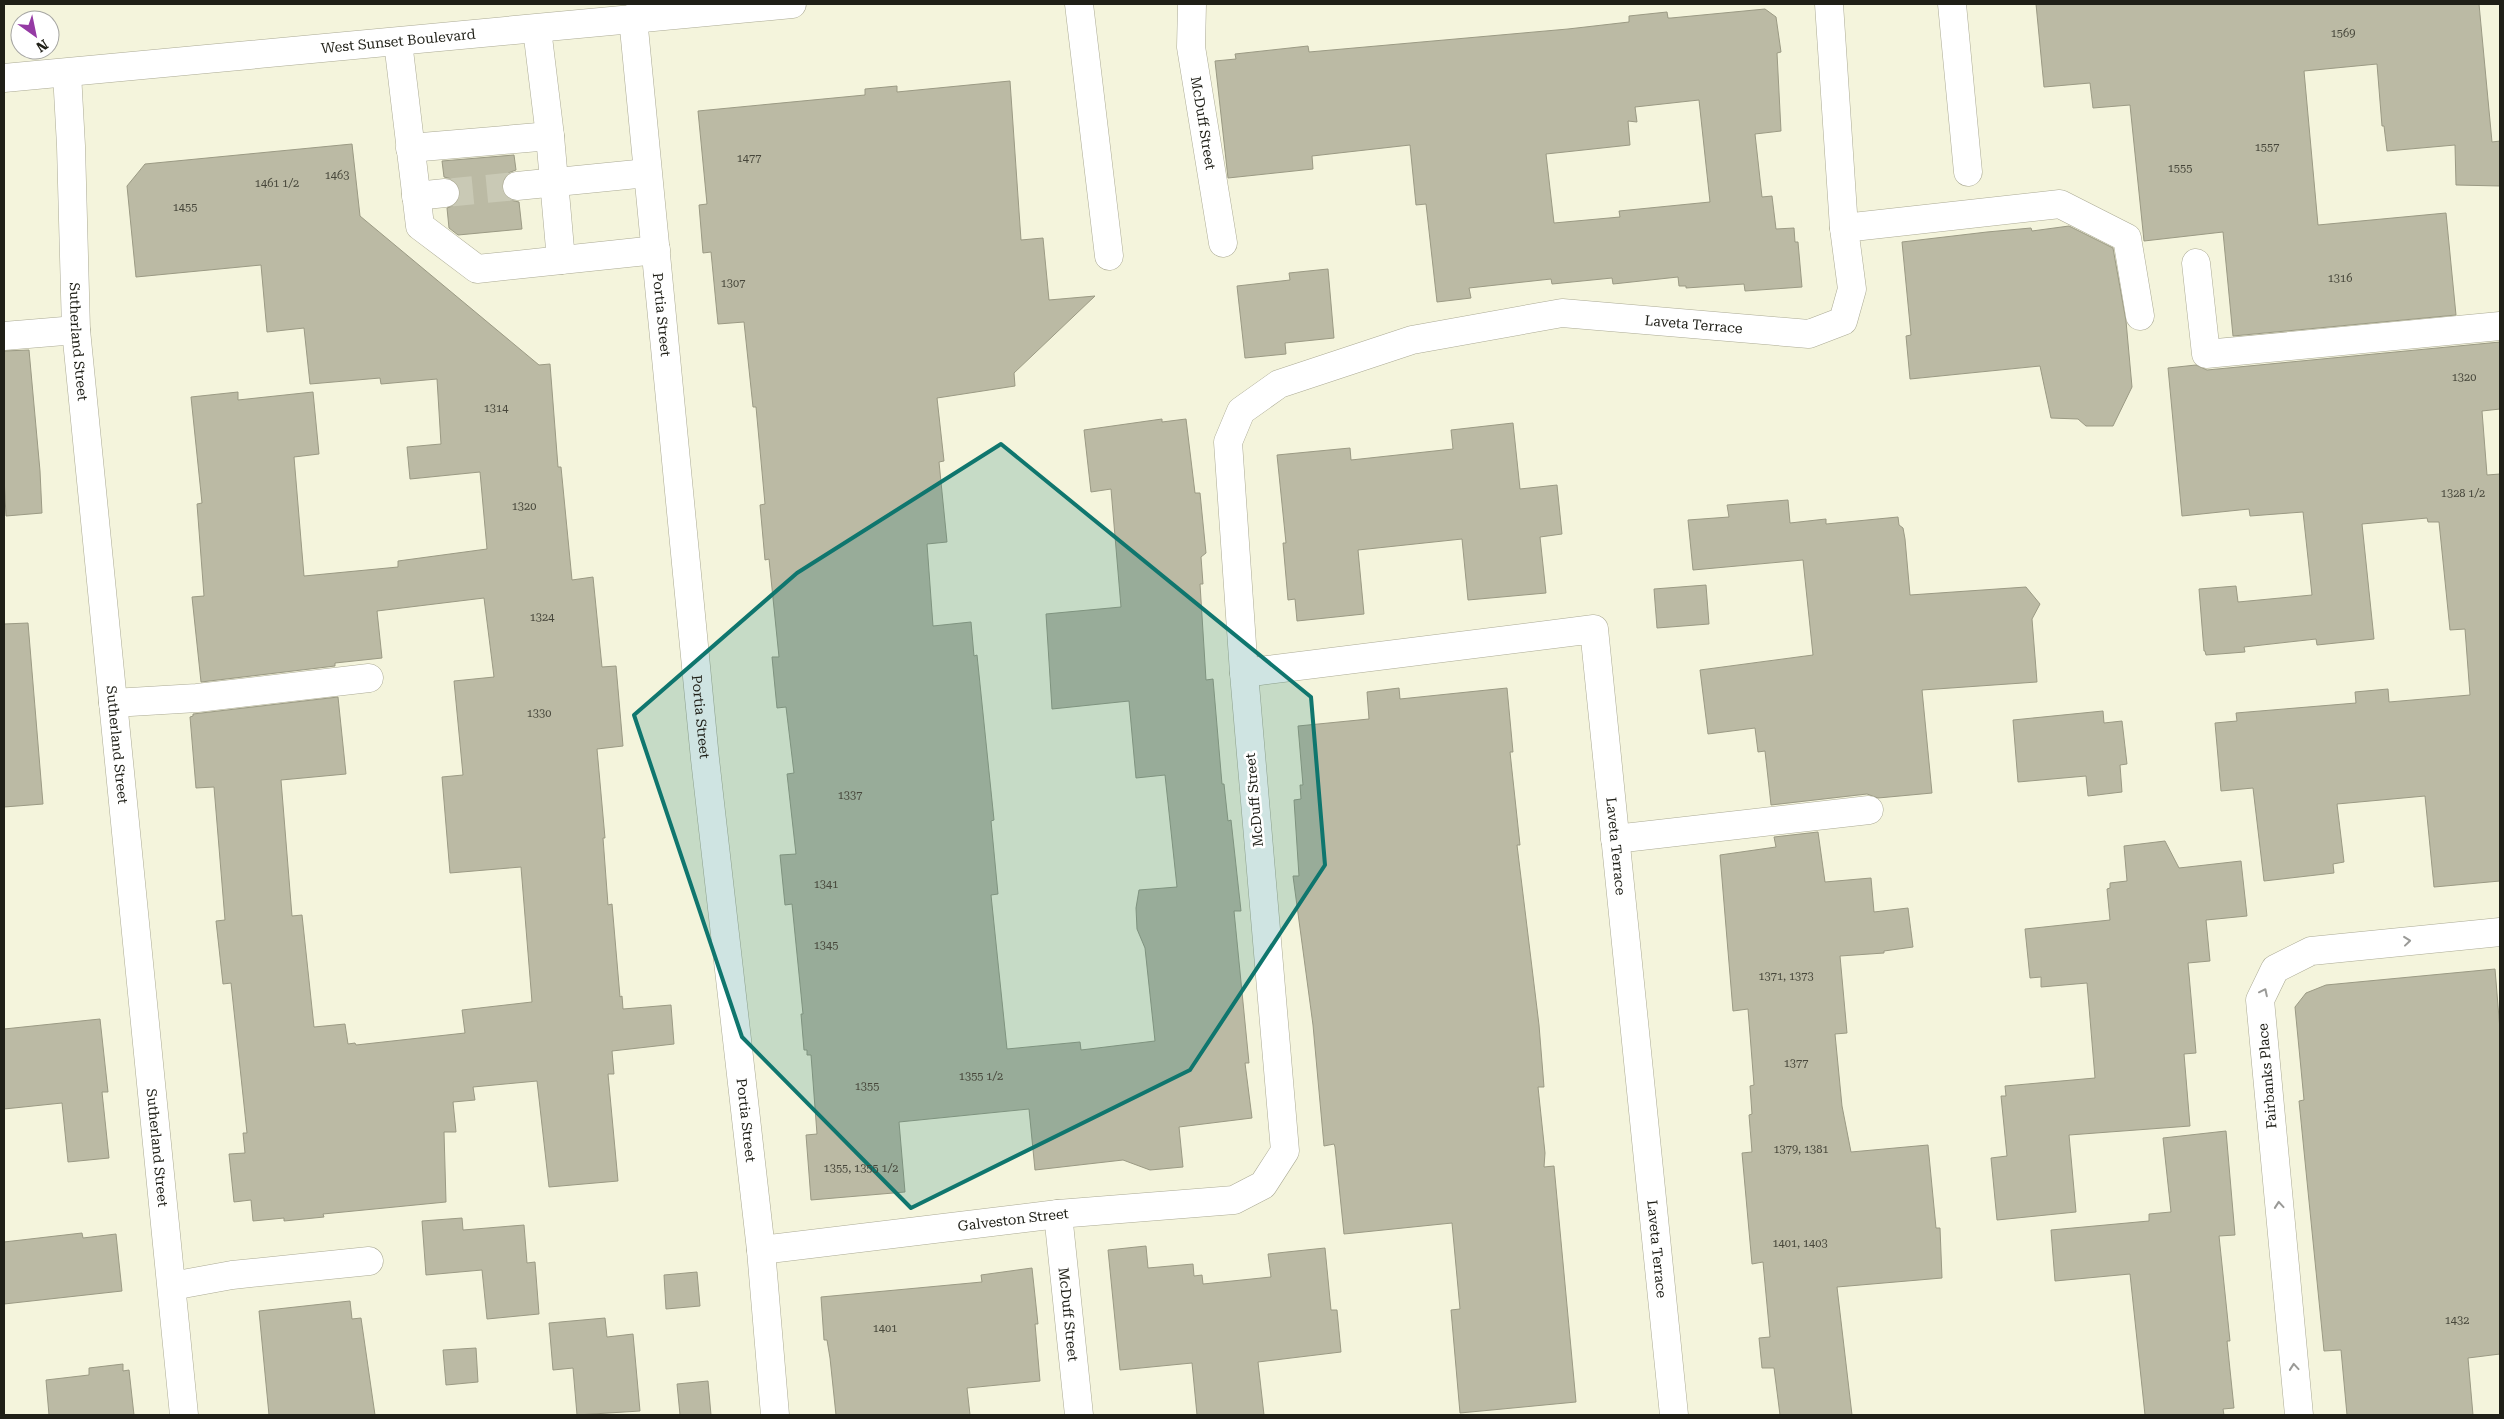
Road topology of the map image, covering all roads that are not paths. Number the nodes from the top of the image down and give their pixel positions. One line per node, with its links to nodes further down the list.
1 (792, 4): 6 (street, West Sunset Boulevard)
2 (1079, 4): 22 (street)
3 (1192, 4): 20 (street, McDuff Street)
4 (1829, 4): 19 (street, Laveta Terrace)
5 (1952, 4): 13 (street)
6 (633, 18): 7 (street, West Sunset Boulevard); 14 (street, Portia Street)
7 (537, 29): 8 (street, West Sunset Boulevard); 11 (street)
8 (398, 42): 9 (street, West Sunset Boulevard); 12 (street)
9 (67, 73): 10 (street, West Sunset Boulevard); 27 (street, Sutherland Street)
10 (4, 78)
11 (550, 136): 12 (street); 15 (street)
12 (410, 148): 18 (street)
13 (1968, 172)
14 (647, 173): 15 (street); 21 (street, Portia Street)
15 (555, 182): 16 (street); 23 (street)
16 (517, 186)
17 (445, 193): 18 (street)
18 (416, 196): 23 (street)
19 (1844, 228): 25 (street); 29 (street, Laveta Terrace)
20 (1223, 243)
21 (656, 250): 23 (street); 38 (street, Portia Street)
22 (1109, 256)
23 (561, 260)
24 (2196, 263): 26 (street)
25 (2140, 316)
26 (2500, 326)
27 (76, 330): 28 (street); 32 (street, Sutherland Street)
28 (4, 336)
29 (1241, 411): 30 (street, McDuff Street)
30 (1244, 673): 34 (street, Laveta Terrace); 36 (street, McDuff Street)
31 (369, 678): 32 (street)
32 (113, 703): 40 (street, Sutherland Street)
33 (1869, 810): 34 (street)
34 (1615, 839): 44 (street, Laveta Terrace)
35 (2500, 932): 45 (street, Fairbanks Place, one-way to 35)
36 (1263, 1185): 37 (street, Galveston Street)
37 (1058, 1214): 38 (street, Galveston Street); 43 (street, McDuff Street)
38 (761, 1250): 42 (street, Portia Street)
39 (369, 1261): 40 (street)
40 (172, 1286): 41 (street, Sutherland Street)
41 (184, 1415)
42 (775, 1415)
43 (1079, 1415)
44 (1674, 1415)
45 (2298, 1415)

